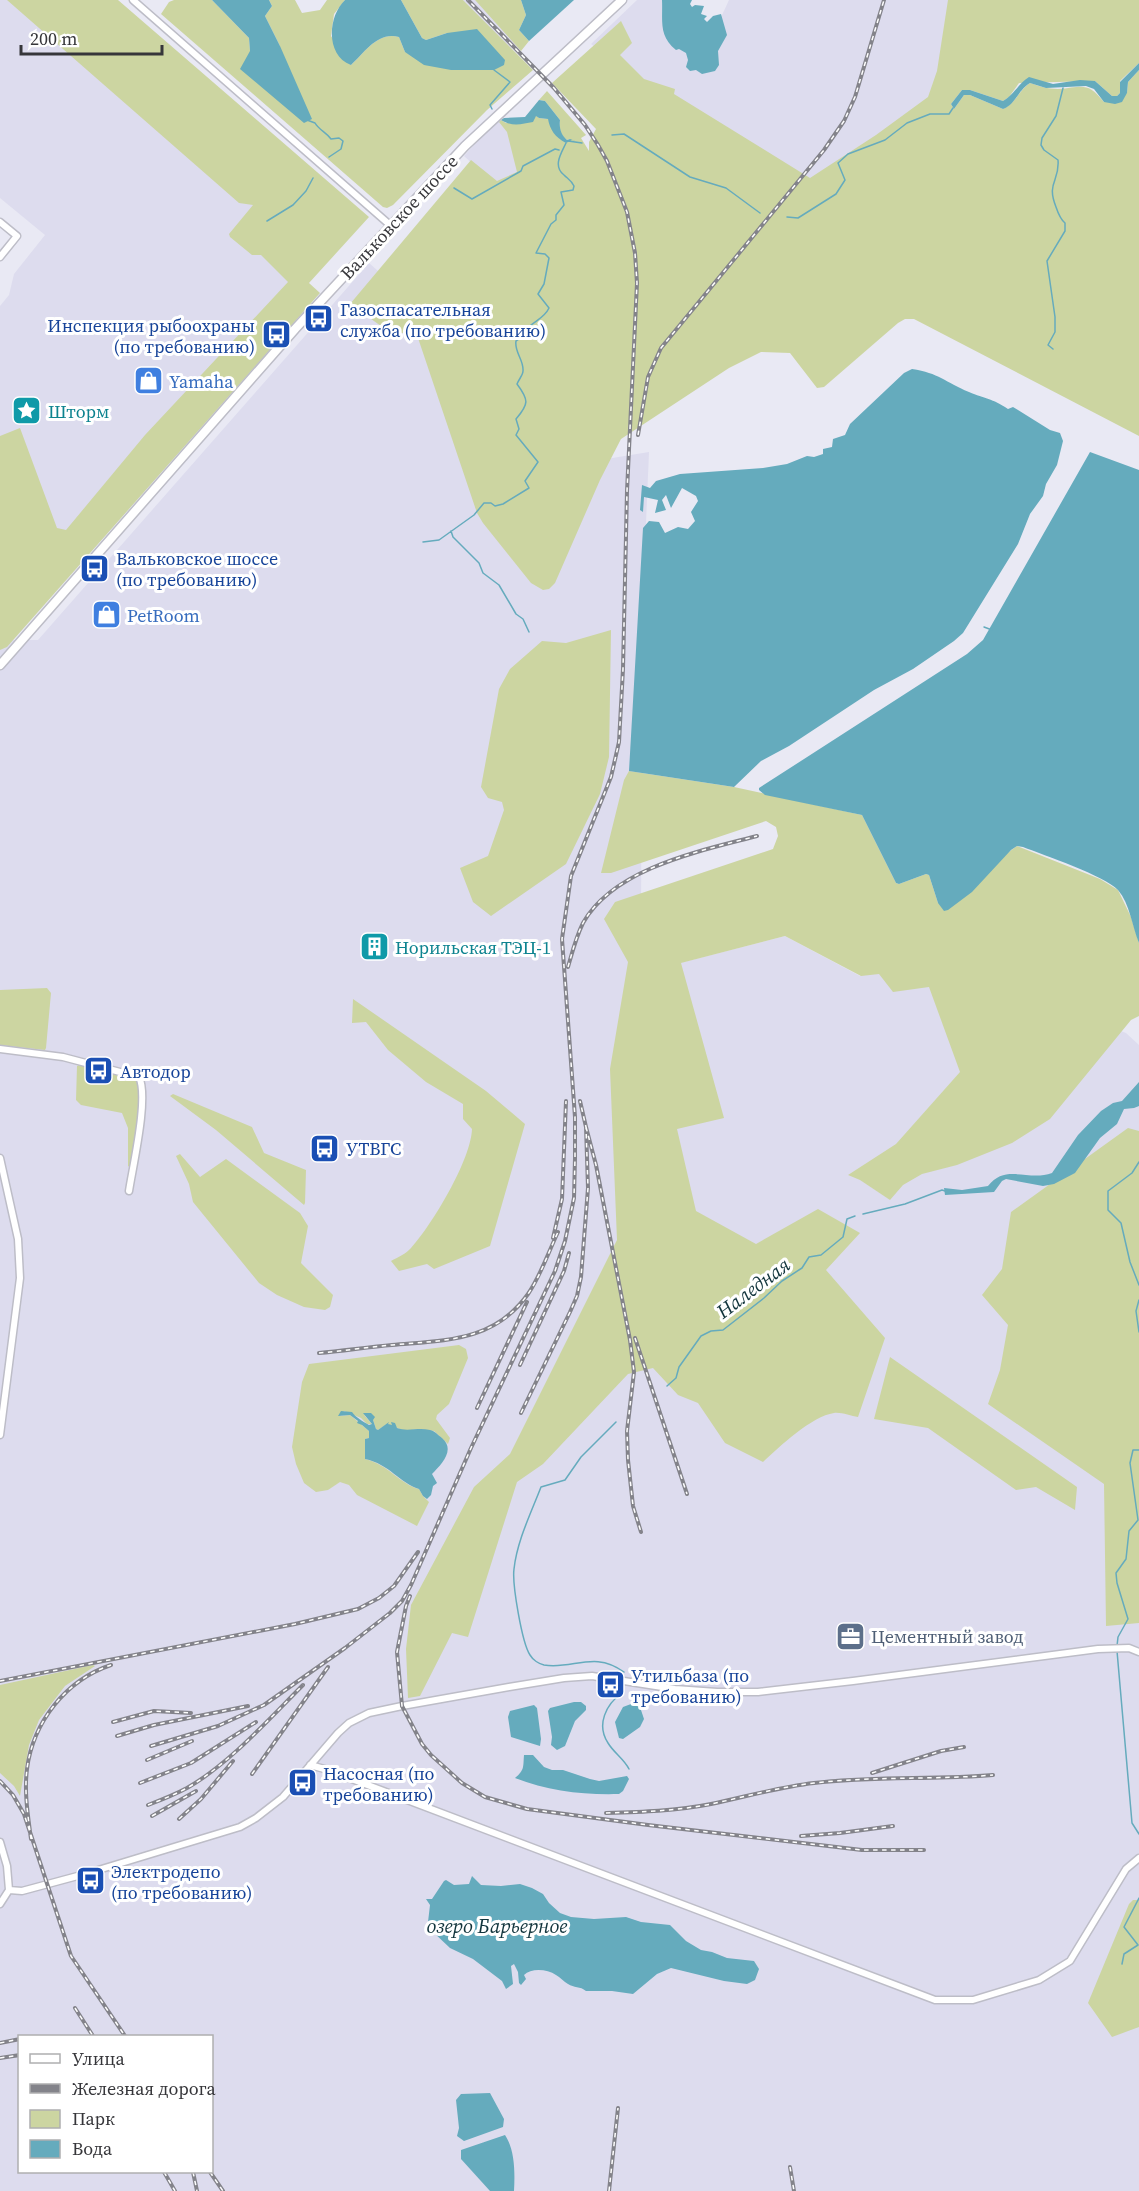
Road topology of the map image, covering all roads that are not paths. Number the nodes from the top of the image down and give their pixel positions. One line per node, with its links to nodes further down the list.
1 (133, 0): 4 (street)
2 (622, 0): 4 (main road, Вальковское шоссе)
3 (0, 222): 5 (street)
4 (390, 225): 6 (main road, Вальковское шоссе)
5 (0, 257)
6 (12, 650): 7 (main road); 8 (main road, Вальковское шоссе)
7 (0, 656)
8 (0, 665)
9 (0, 1049): 11 (street)
10 (0, 1158): 12 (street)
11 (129, 1191)
12 (0, 1435)
13 (1139, 1652): 14 (street)
14 (310, 1765): 16 (street); 17 (street)
15 (0, 1842): 17 (street)
16 (1139, 1858)
17 (9, 1890): 18 (street)
18 (0, 1904)

